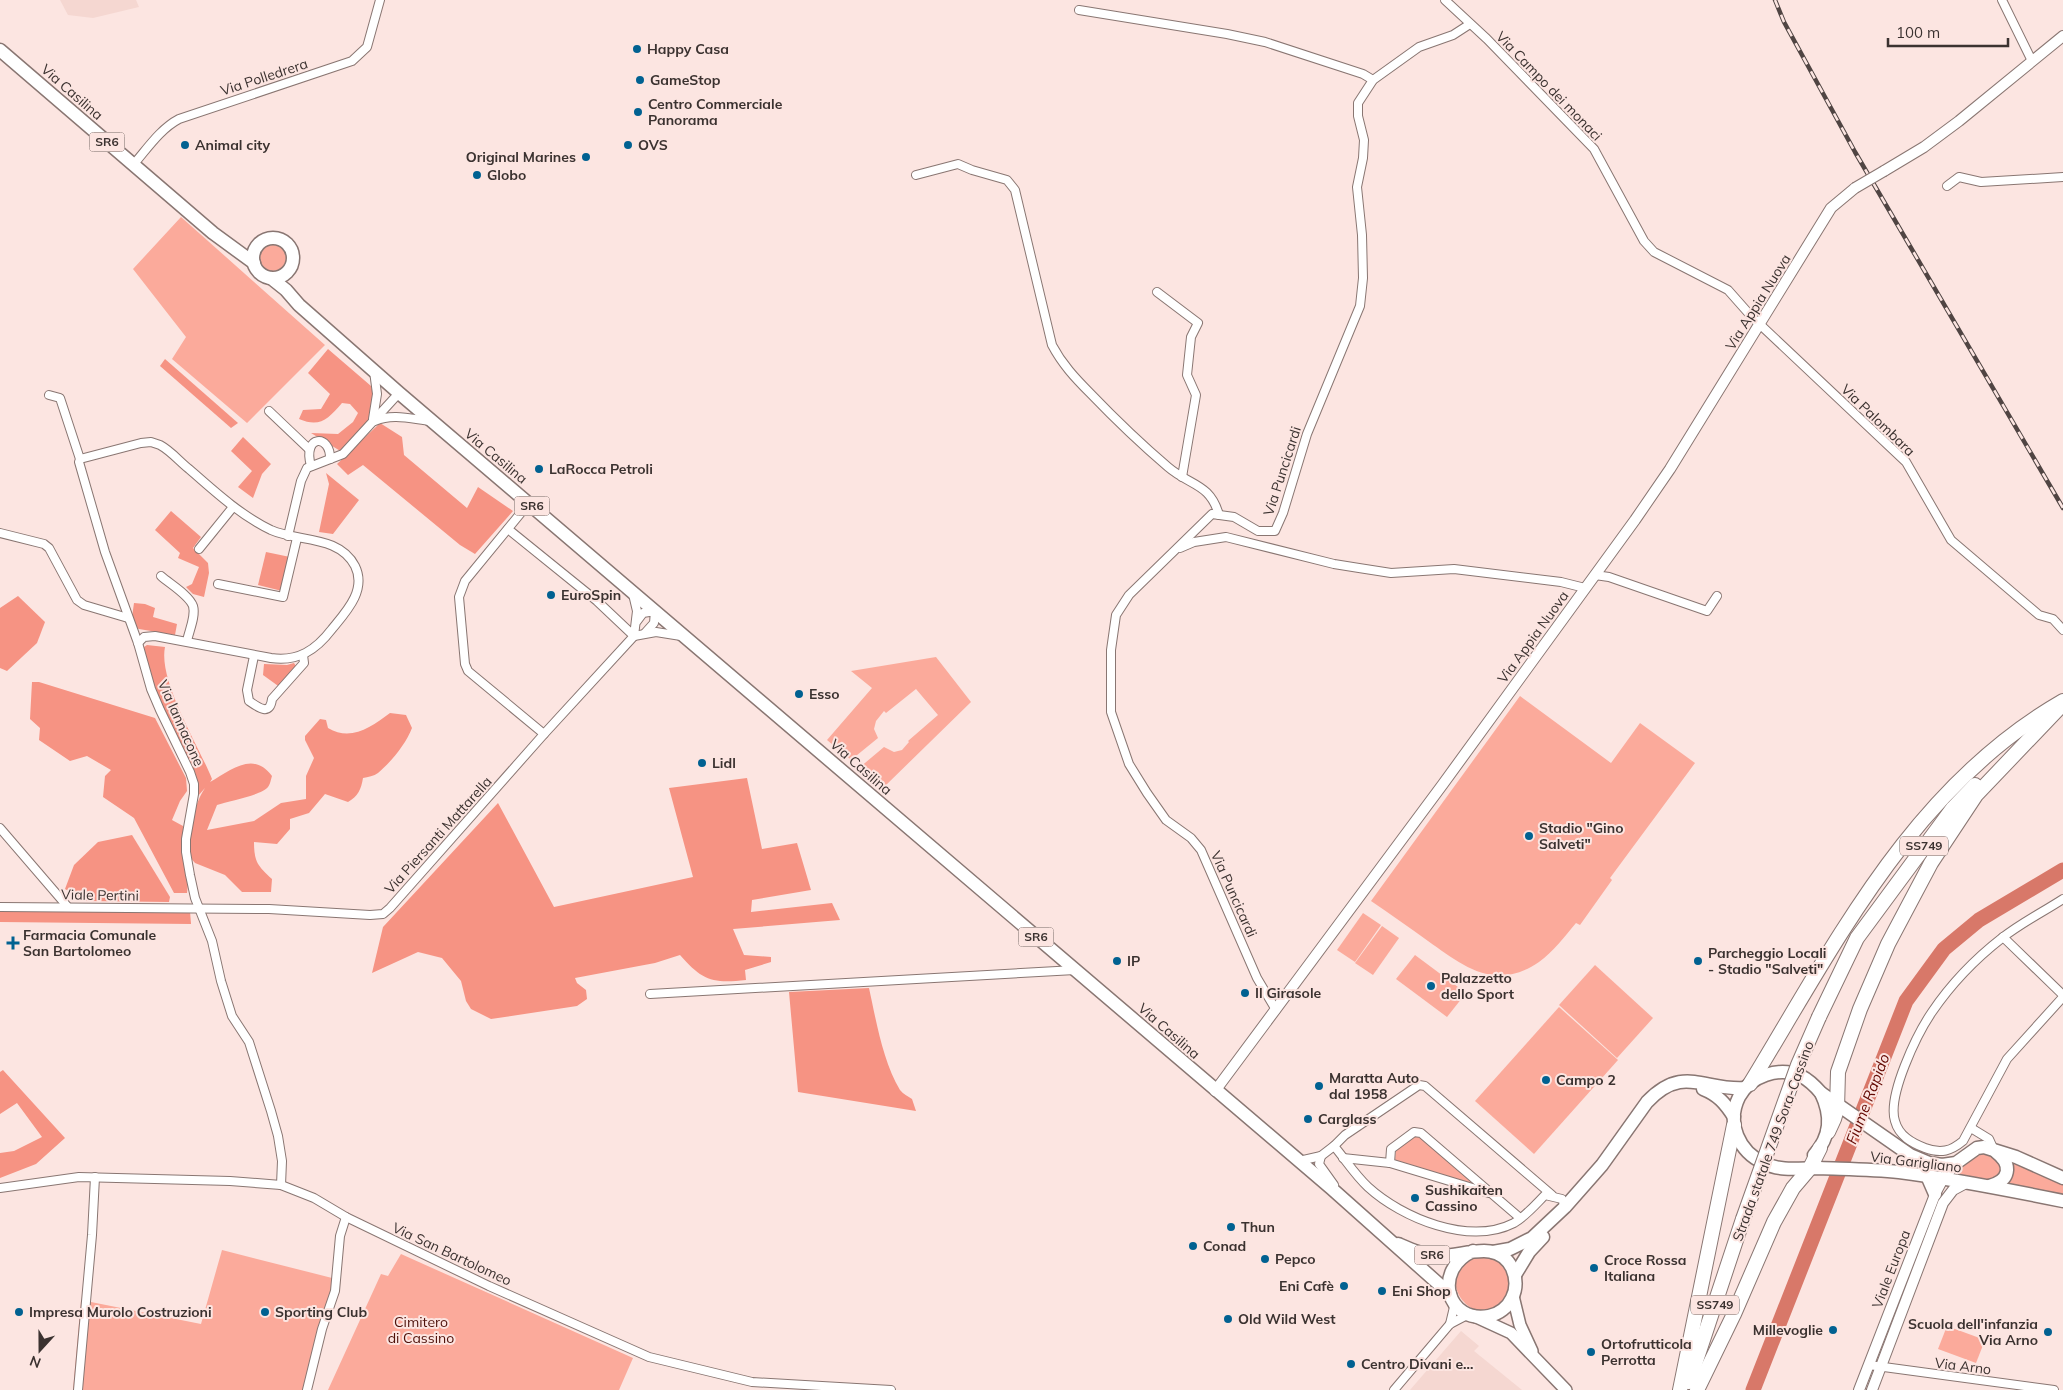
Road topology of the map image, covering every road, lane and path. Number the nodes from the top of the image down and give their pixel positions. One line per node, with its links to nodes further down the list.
1 (380, 0): 10 (street, Via Polledrera)
2 (1445, 0): 5 (street, Via Campo dei monaci)
3 (2002, 0): 8 (street)
4 (1079, 10): 9 (street)
5 (1470, 24): 9 (street, Via Puncicardi); 21 (street, Via Campo dei monaci)
6 (2063, 36): 8 (street)
7 (0, 50): 10 (main road, Via Casilina / SR6)
8 (2032, 61): 22 (street, Via Appia Nuova, bridge)
9 (1373, 80): 36 (street, Via Puncicardi)
10 (134, 165): 14 (main road, Via Casilina / SR6)
11 (916, 175): 33 (street)
12 (2063, 177): 13 (street)
13 (1947, 186)
14 (215, 235): 15 (main road, Via Casilina / SR6); 16 (main road, Via Casilina / SR6)
15 (261, 243): 16 (main road); 17 (main road)
16 (254, 263): 18 (main road)
17 (290, 268): 18 (main road); 20 (main road, Via Casilina / SR6)
18 (271, 278): 20 (main road, Via Casilina / SR6)
19 (1157, 292): 33 (street)
20 (310, 315): 23 (main road, Via Casilina / SR6)
21 (1751, 316): 22 (street, Via Palombara)
22 (1761, 325): 43 (street, Via Appia Nuova); 52 (street, Via Palombara)
23 (374, 371): 24 (main road, Via Casilina / SR6); 28 (street)
24 (399, 393): 27 (main road, Via Casilina / SR6); 28 (street)
25 (49, 395): 30 (street, Via Iannacone)
26 (269, 410): 29 (street)
27 (432, 422): 28 (street); 34 (main road, Via Casilina / SR6)
28 (371, 423): 31 (street)
29 (309, 449): 31 (street); 32 (street)
30 (80, 459): 35 (street); 50 (street, Via Iannacone)
31 (330, 460): 32 (street)
32 (312, 466): 39 (street)
33 (1182, 477): 36 (street)
34 (529, 503): 37 (street); 47 (main road, Via Casilina / SR6)
35 (233, 507): 39 (street); 41 (street)
36 (1219, 515): 42 (street, Via Puncicardi)
37 (508, 529): 54 (street); 61 (street)
38 (0, 533): 50 (street)
39 (288, 536): 40 (street)
40 (297, 538): 45 (street); 58 (street)
41 (198, 549)
42 (1175, 550): 46 (street); 71 (street, Via Puncicardi)
43 (1595, 575): 46 (street, Via Appia Nuova); 48 (street)
44 (161, 576): 56 (street)
45 (218, 584)
46 (1585, 588): 71 (street, Via Appia Nuova)
47 (632, 590): 49 (main road, Via Casilina / SR6); 51 (street)
48 (1717, 596)
49 (655, 611): 51 (street); 53 (street); 55 (main road, Via Casilina / SR6)
50 (128, 618): 57 (street, Via Iannacone)
51 (636, 621): 54 (street)
52 (2063, 630)
53 (645, 634): 54 (street); 55 (street)
54 (634, 636): 61 (street, Via Piersanti Mattarella)
55 (687, 638): 68 (main road, Via Casilina / SR6)
56 (187, 641): 57 (street); 59 (street)
57 (138, 643): 66 (street, Via Iannacone)
58 (303, 655): 59 (street); 59 (street)
59 (254, 656)
60 (2063, 703): 72 (highway); 75 (highway); 126 (highway, Strada statale 749 Sora-Cassino / SS749, bridge)
61 (544, 734): 66 (street, Via Piersanti Mattarella)
62 (0, 828): 64 (street)
63 (2063, 899): 67 (street)
64 (67, 906): 65 (street, Viale Pertini); 66 (street, Viale Pertini)
65 (0, 907)
66 (200, 909): 96 (street, Via Iannacone)
67 (2003, 937): 70 (street); 77 (street)
68 (1075, 970): 69 (street); 73 (main road, Via Casilina / SR6)
69 (650, 994)
70 (2063, 996): 77 (street)
71 (1276, 1010): 73 (street, Via Appia Nuova)
72 (1747, 1086): 74 (main road); 76 (main road); 104 (main road)
73 (1216, 1091): 86 (main road, Via Casilina / SR6)
74 (1821, 1093): 75 (main road, Via Garigliano); 78 (main road)
75 (1841, 1106): 78 (highway); 88 (main road, Via Garigliano)
76 (1734, 1121): 89 (main road); 107 (main road); 125 (highway)
77 (1971, 1128): 79 (street)
78 (1828, 1132): 81 (main road)
79 (1989, 1139): 82 (street); 84 (street)
80 (1334, 1146): 83 (street); 85 (street); 101 (street)
81 (1820, 1148): 89 (main road); 90 (highway)
82 (1996, 1152): 84 (main road, Via Garigliano); 88 (main road, Via Garigliano); 97 (main road)
83 (1321, 1156): 86 (street); 103 (street)
84 (2016, 1157): 93 (main road, Via Garigliano)
85 (1343, 1158): 87 (street); 106 (street)
86 (1299, 1161): 103 (main road, Via Casilina / SR6)
87 (1390, 1162): 99 (street); 99 (street)
88 (1956, 1163): 94 (street, Viale Europa)
89 (1779, 1167): 90 (main road, Via Garigliano)
90 (1814, 1168): 92 (main road, Via Garigliano); 127 (highway)
91 (95, 1177): 96 (street, Via San Bartolomeo); 98 (street, Via San Bartolomeo); 120 (street)
92 (1928, 1178): 94 (main road, Via Garigliano); 100 (main road)
93 (2063, 1178)
94 (1943, 1179): 95 (main road, Via Garigliano); 100 (street, Viale Europa)
95 (1966, 1183): 97 (main road, Via Garigliano); 118 (street, Viale Europa)
96 (281, 1185): 105 (street, Via San Bartolomeo)
97 (1989, 1186): 102 (main road, Via Garigliano)
98 (0, 1188)
99 (1492, 1194): 106 (street)
100 (1935, 1194): 117 (street, Viale Europa)
101 (1553, 1196): 104 (street); 106 (street)
102 (2063, 1200)
103 (1346, 1202): 108 (main road, Via Casilina / SR6)
104 (1565, 1207): 107 (main road)
105 (346, 1217): 121 (street); 122 (street, Via San Bartolomeo)
106 (1520, 1218)
107 (1534, 1241): 110 (main road, Via Casilina); 111 (main road)
108 (1393, 1242): 109 (main road, Via Casilina / SR6); 113 (main road, Via Casilina / SR6)
109 (1473, 1251): 110 (main road, Via Casilina / SR6); 113 (main road, SR6)
110 (1493, 1252): 111 (main road)
111 (1514, 1275): 112 (main road)
112 (1513, 1296): 114 (main road); 116 (main road)
113 (1453, 1299): 114 (main road, Via Casilina / SR6); 115 (street)
114 (1472, 1315): 115 (street); 116 (main road)
115 (1450, 1324): 123 (street)
116 (1538, 1361): 124 (main road)
117 (1869, 1365): 118 (street, Via Arno); 128 (street, Viale Europa)
118 (1880, 1368): 119 (street, Via Arno); 129 (street, Viale Europa)
119 (1995, 1382): 130 (street); 131 (street, Via Arno)
120 (78, 1390)
121 (307, 1390)
122 (891, 1390)
123 (1394, 1390)
124 (1566, 1390)
125 (1680, 1390)
126 (1686, 1390)
127 (1697, 1390)
128 (1859, 1390)
129 (1872, 1390)
130 (1990, 1390)
131 (2054, 1390)

